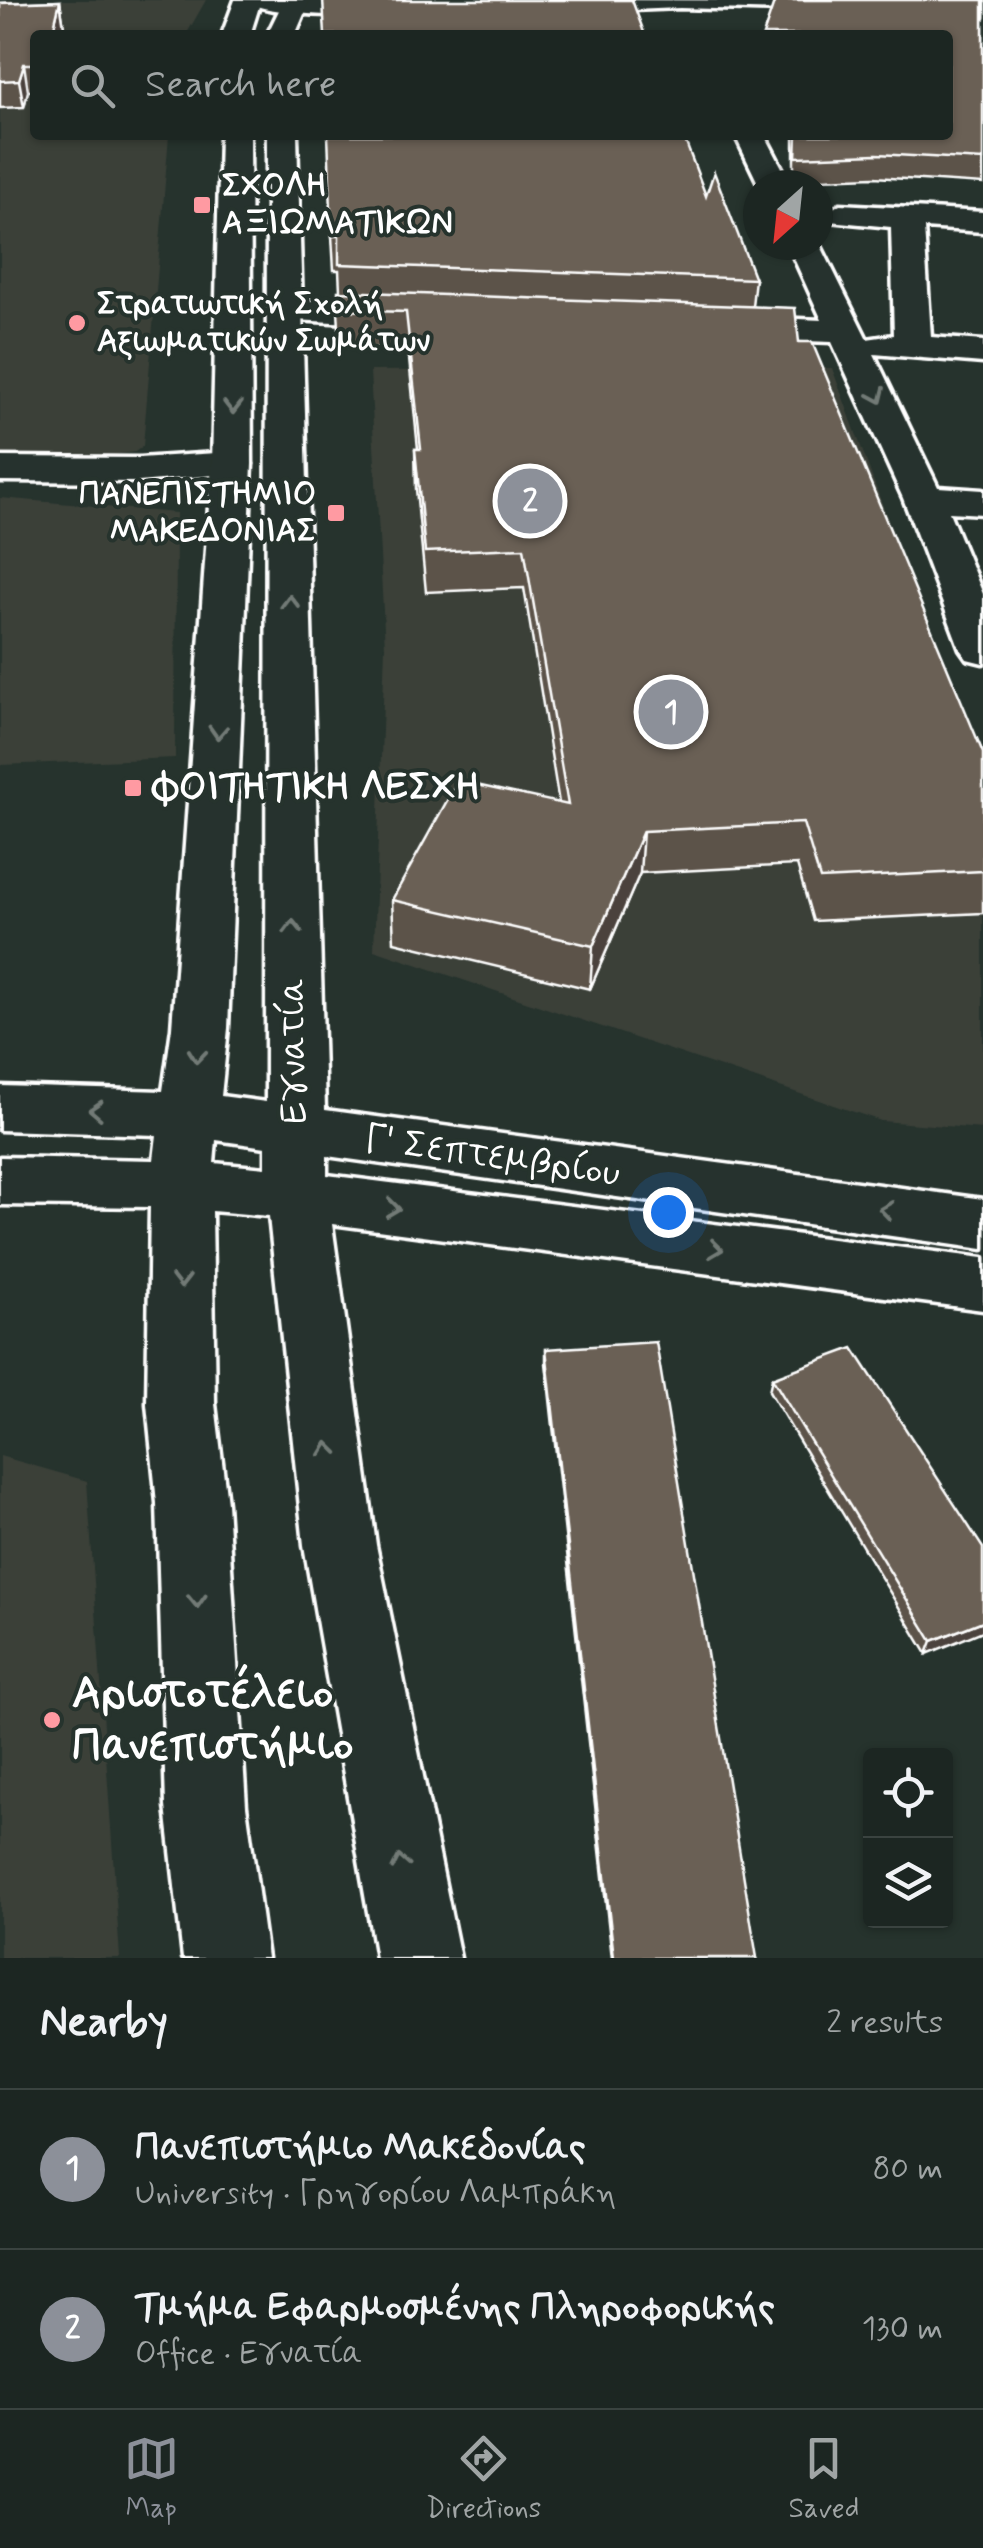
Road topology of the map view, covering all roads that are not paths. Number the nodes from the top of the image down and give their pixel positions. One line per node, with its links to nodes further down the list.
1 (248, 0): 8 (main road)
2 (257, 0): 3 (main road)
3 (295, 2): 4 (main road); 9 (main road)
4 (418, 6)
5 (534, 6): 6 (main road)
6 (685, 8): 7 (main road)
7 (983, 9)
8 (238, 30)
9 (283, 30)
10 (235, 140): 23 (main road, one-way to 23)
11 (282, 140): 18 (main road, Εγνατία)
12 (752, 140): 13 (main road)
13 (768, 170)
14 (840, 214): 15 (main road)
15 (907, 218): 16 (main road); 21 (main road)
16 (983, 222)
17 (817, 260): 21 (main road)
18 (286, 311): 19 (main road); 29 (main road, Εγνατία, one-way to 18)
19 (441, 316)
20 (694, 326): 21 (main road)
21 (881, 342): 22 (main road); 25 (main road, one-way to 25)
22 (983, 352)
23 (232, 464): 24 (main road); 30 (main road, one-way to 30)
24 (0, 469)
25 (923, 498): 26 (main road); 27 (main road)
26 (983, 502)
27 (983, 648)
28 (0, 1108): 30 (main road, Γ' Σεπτεμβρίου, one-way to 28)
29 (295, 1129): 30 (main road, Γ' Σεπτεμβρίου); 32 (main road, Εγνατία); 33 (main road, Γ' Σεπτεμβρίου, one-way to 29)
30 (186, 1149): 31 (main road, Γ' Σεπτεμβρίου); 32 (main road, Γ' Σεπτεμβρίου); 35 (main road, one-way to 35)
31 (0, 1180)
32 (297, 1195): 34 (main road, Γ' Σεπτεμβρίου, one-way to 34); 36 (main road, Εγνατία, one-way to 32)
33 (983, 1224)
34 (983, 1284)
35 (224, 1958)
36 (418, 1958)

